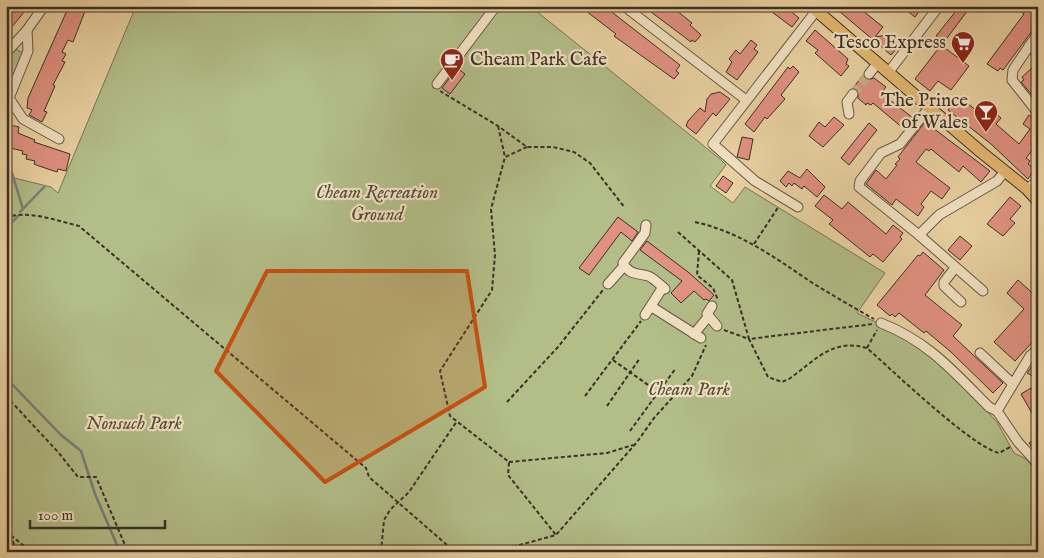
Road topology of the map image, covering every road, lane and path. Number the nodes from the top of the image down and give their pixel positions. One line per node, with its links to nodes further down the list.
1 (44, 6): 6 (street)
2 (496, 6): 14 (street)
3 (624, 6): 17 (street)
4 (939, 6): 12 (street)
5 (813, 8): 11 (main road); 17 (street)
6 (27, 30): 9 (street); 16 (street)
7 (1038, 33): 8 (street)
8 (1029, 46): 10 (street); 19 (street)
9 (6, 52)
10 (1038, 52)
11 (877, 64): 12 (main road); 13 (street)
12 (888, 73): 18 (main road)
13 (869, 74)
14 (437, 84): 21 (path)
15 (853, 94): 20 (street)
16 (8, 98): 22 (street)
17 (746, 100): 28 (street)
18 (929, 108): 25 (main road); 36 (street)
19 (1038, 112)
20 (849, 114)
21 (498, 126): 23 (path); 24 (path)
22 (58, 139)
23 (527, 147): 24 (path); 31 (path)
24 (505, 157): 66 (path)
25 (1005, 171): 27 (main road); 36 (street)
26 (1038, 181): 27 (street)
27 (1027, 189): 29 (main road)
28 (783, 200): 30 (street); 37 (path)
29 (1038, 200)
30 (798, 207)
31 (625, 208)
32 (6, 218): 72 (path)
33 (695, 222): 37 (path)
34 (646, 225): 39 (street)
35 (678, 232): 38 (path)
36 (919, 235): 40 (street)
37 (754, 244): 48 (path)
38 (699, 251): 44 (path); 51 (path)
39 (624, 266): 41 (street); 45 (street)
40 (955, 268): 42 (street); 43 (street)
41 (608, 284): 63 (path)
42 (983, 291)
43 (961, 302)
44 (716, 306): 47 (street)
45 (652, 307): 46 (street); 50 (street)
46 (645, 315): 56 (path)
47 (708, 317): 49 (street); 50 (street)
48 (880, 323): 51 (path); 52 (path); 65 (street)
49 (717, 326): 51 (path)
50 (701, 338): 69 (path)
51 (749, 338): 52 (path)
52 (867, 348): 68 (path)
53 (1038, 349): 59 (street)
54 (980, 353): 59 (street)
55 (640, 358): 58 (path)
56 (613, 360): 58 (path); 62 (path)
57 (676, 368): 60 (path)
58 (631, 372): 60 (path); 64 (path)
59 (1012, 383): 65 (street)
60 (658, 392): 67 (path)
61 (6, 396): 79 (path)
62 (585, 396)
63 (507, 402)
64 (606, 406)
65 (997, 411): 68 (street)
66 (457, 421): 70 (path); 72 (path)
67 (630, 431)
68 (1018, 442): 71 (street)
69 (633, 445): 70 (path); 75 (path)
70 (509, 462): 75 (path)
71 (1038, 464)
72 (399, 503): 80 (path); 81 (path)
73 (6, 516): 76 (path)
74 (6, 531): 76 (path)
75 (556, 535): 82 (path)
76 (12, 536): 77 (path); 78 (path)
77 (16, 552)
78 (31, 552)
79 (128, 552)
80 (381, 552)
81 (455, 552)
82 (494, 552)

